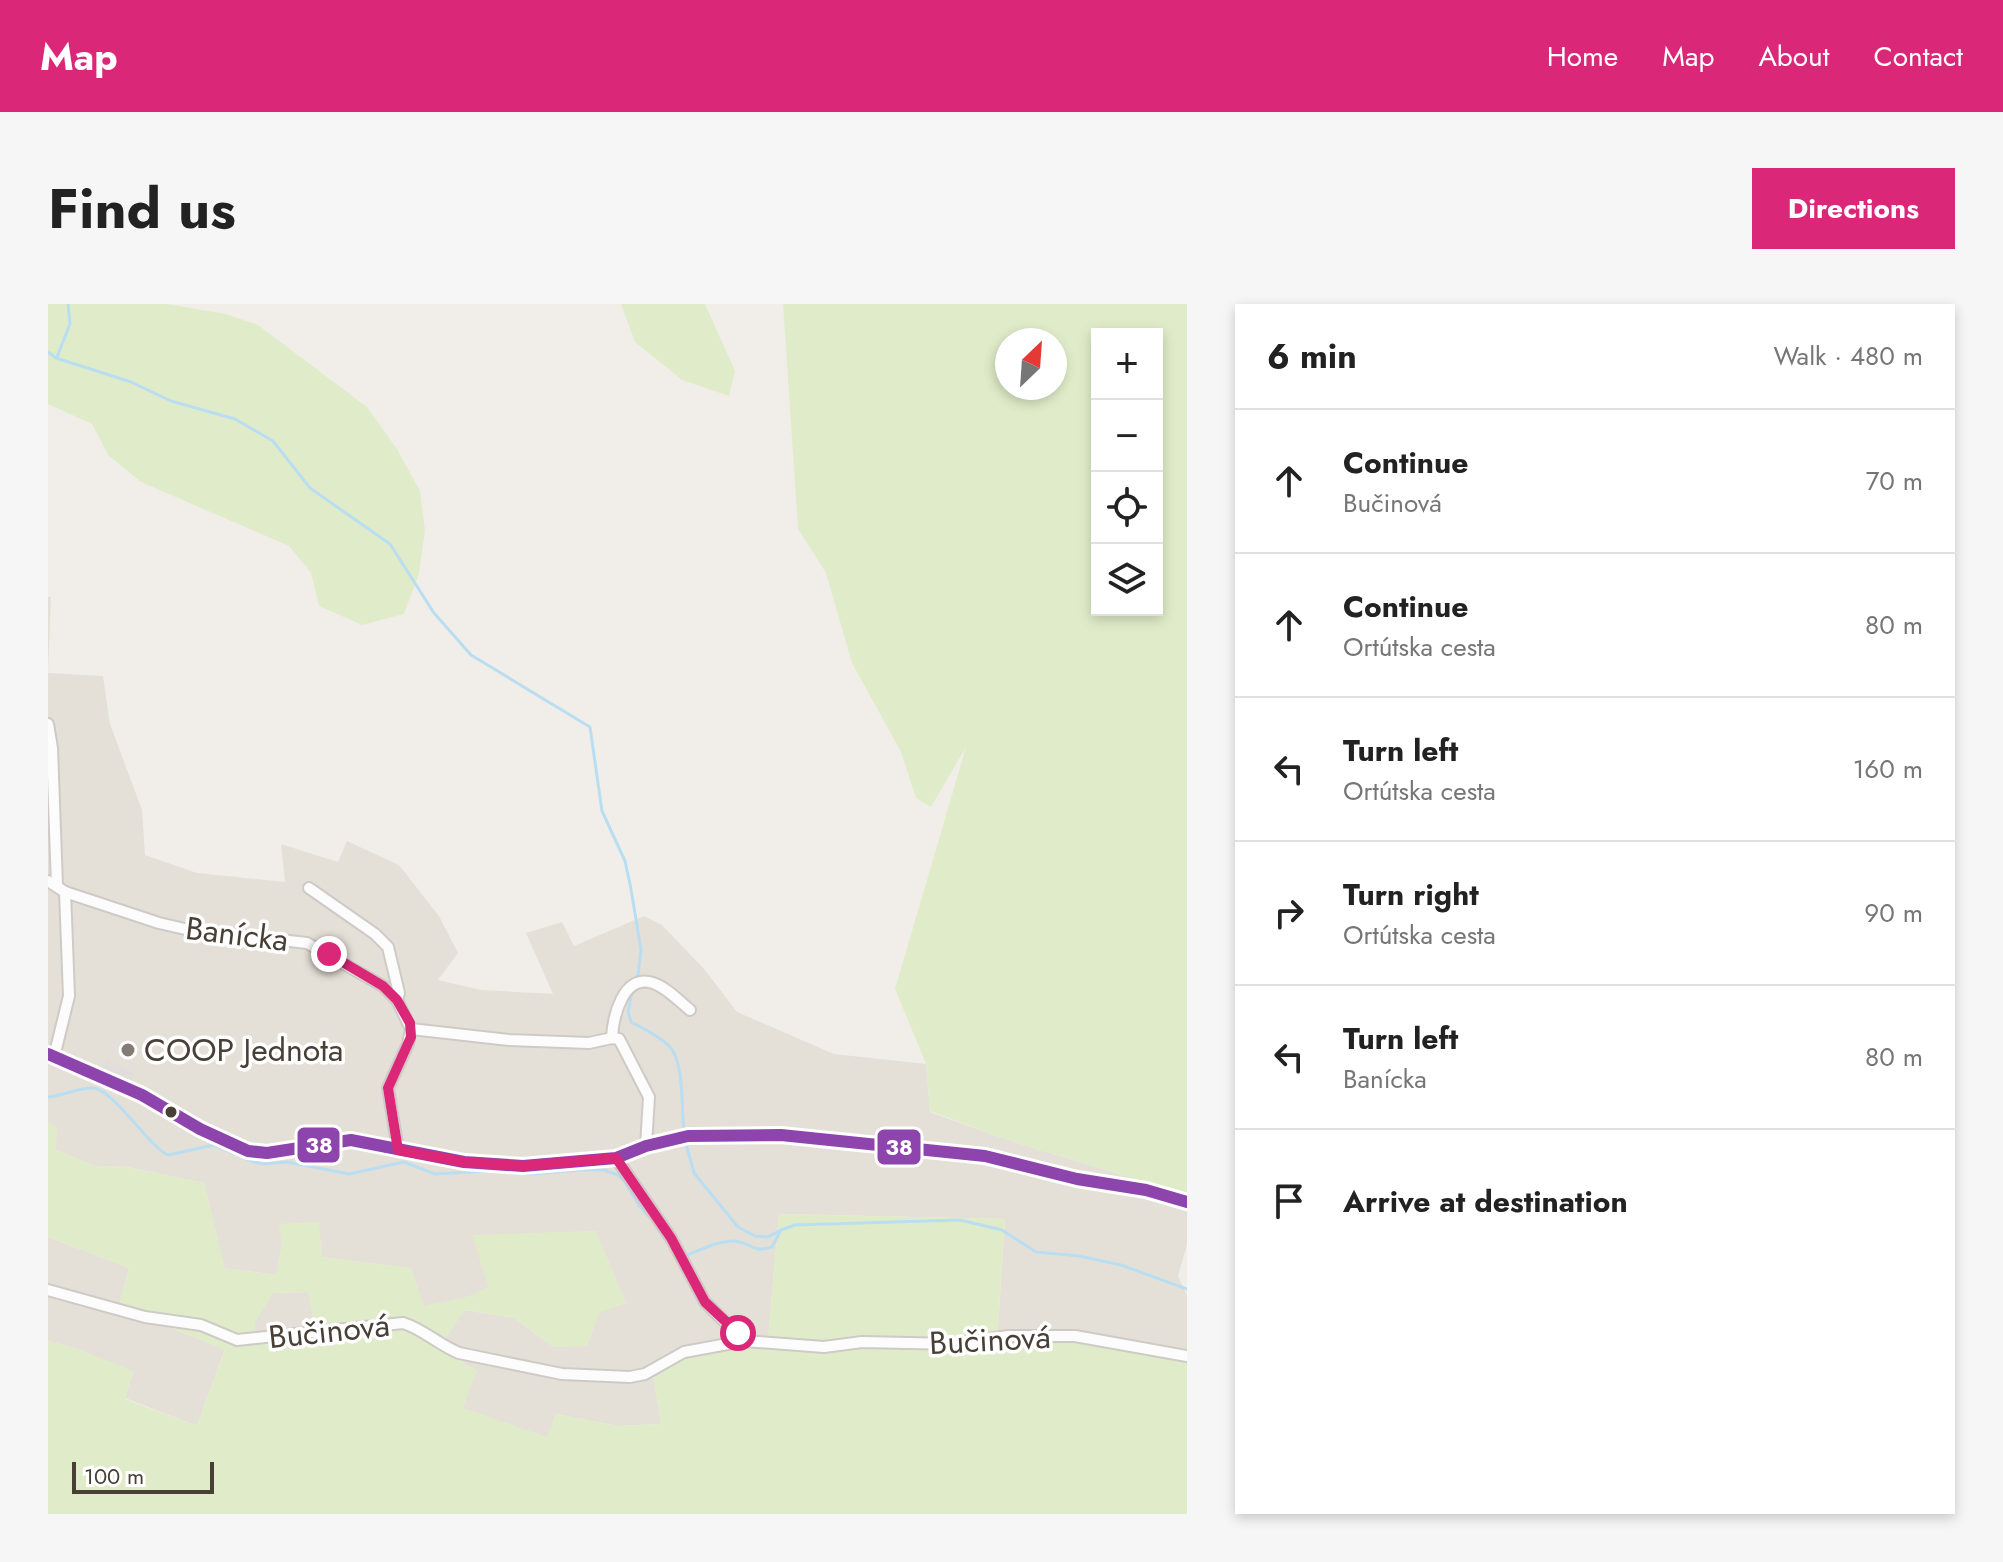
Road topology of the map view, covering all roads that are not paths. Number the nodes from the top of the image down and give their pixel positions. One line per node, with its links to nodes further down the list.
1 (48, 724): 2 (street)
2 (57, 886): 4 (street, Banícka); 8 (street)
3 (309, 888): 4 (street, Banícka)
4 (397, 1000): 6 (street, Banícka)
5 (690, 1010): 7 (street)
6 (411, 1029): 7 (street); 10 (street)
7 (612, 1038): 9 (street)
8 (51, 1055): 10 (street)
9 (646, 1146): 11 (street); 12 (street)
10 (398, 1150): 11 (street)
11 (616, 1158): 14 (street)
12 (1187, 1202)
13 (48, 1290): 14 (street, Bučinová)
14 (744, 1341): 15 (street, Bučinová)
15 (1187, 1356)

